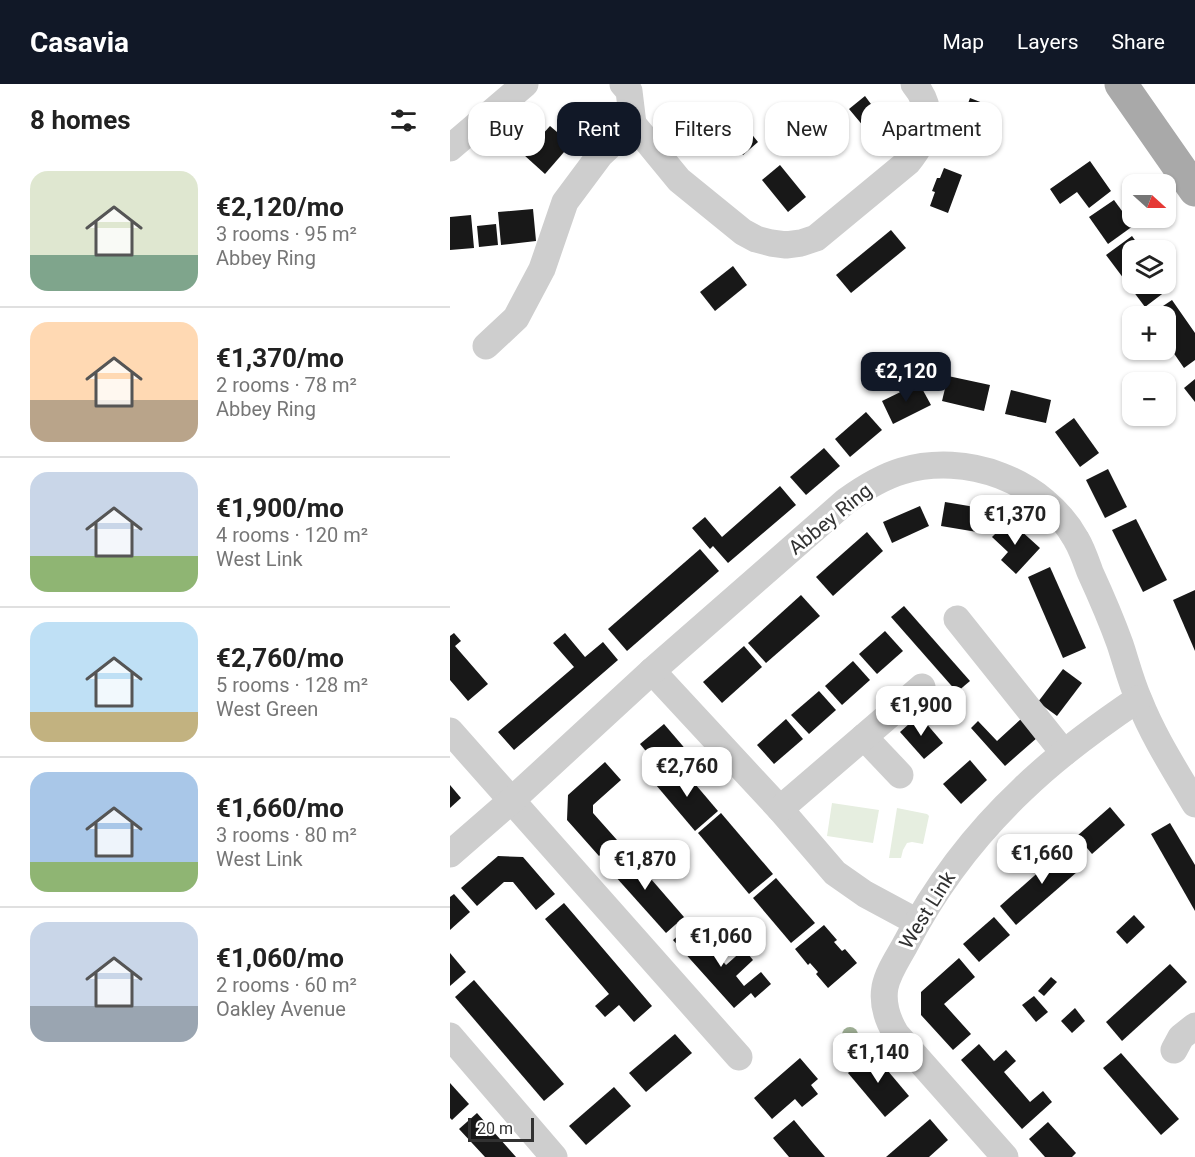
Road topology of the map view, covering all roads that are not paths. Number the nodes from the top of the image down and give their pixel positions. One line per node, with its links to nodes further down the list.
1 (525, 84): 7 (street)
2 (623, 84): 5 (street)
3 (914, 84): 6 (street)
4 (1121, 84): 9 (main road)
5 (630, 102)
6 (641, 134)
7 (450, 148)
8 (599, 156): 10 (street)
9 (1195, 190)
10 (486, 346)
11 (957, 619): 17 (street)
12 (652, 671): 14 (street, Abbey Ring); 19 (street, Abbey Ring); 21 (street)
13 (922, 687): 16 (street)
14 (1138, 699): 17 (street, West Link); 20 (street, Abbey Ring)
15 (450, 731): 19 (street)
16 (864, 737): 18 (street); 21 (street)
17 (1064, 753): 23 (street, West Link)
18 (900, 775)
19 (512, 800): 22 (street, Abbey Ring); 27 (street)
20 (1195, 804)
21 (780, 809): 23 (street)
22 (450, 854)
23 (917, 922): 29 (street, West Link)
24 (1195, 1026): 26 (street)
25 (450, 1036): 28 (street)
26 (1174, 1050)
27 (739, 1058)
28 (554, 1157)
29 (1005, 1157)

